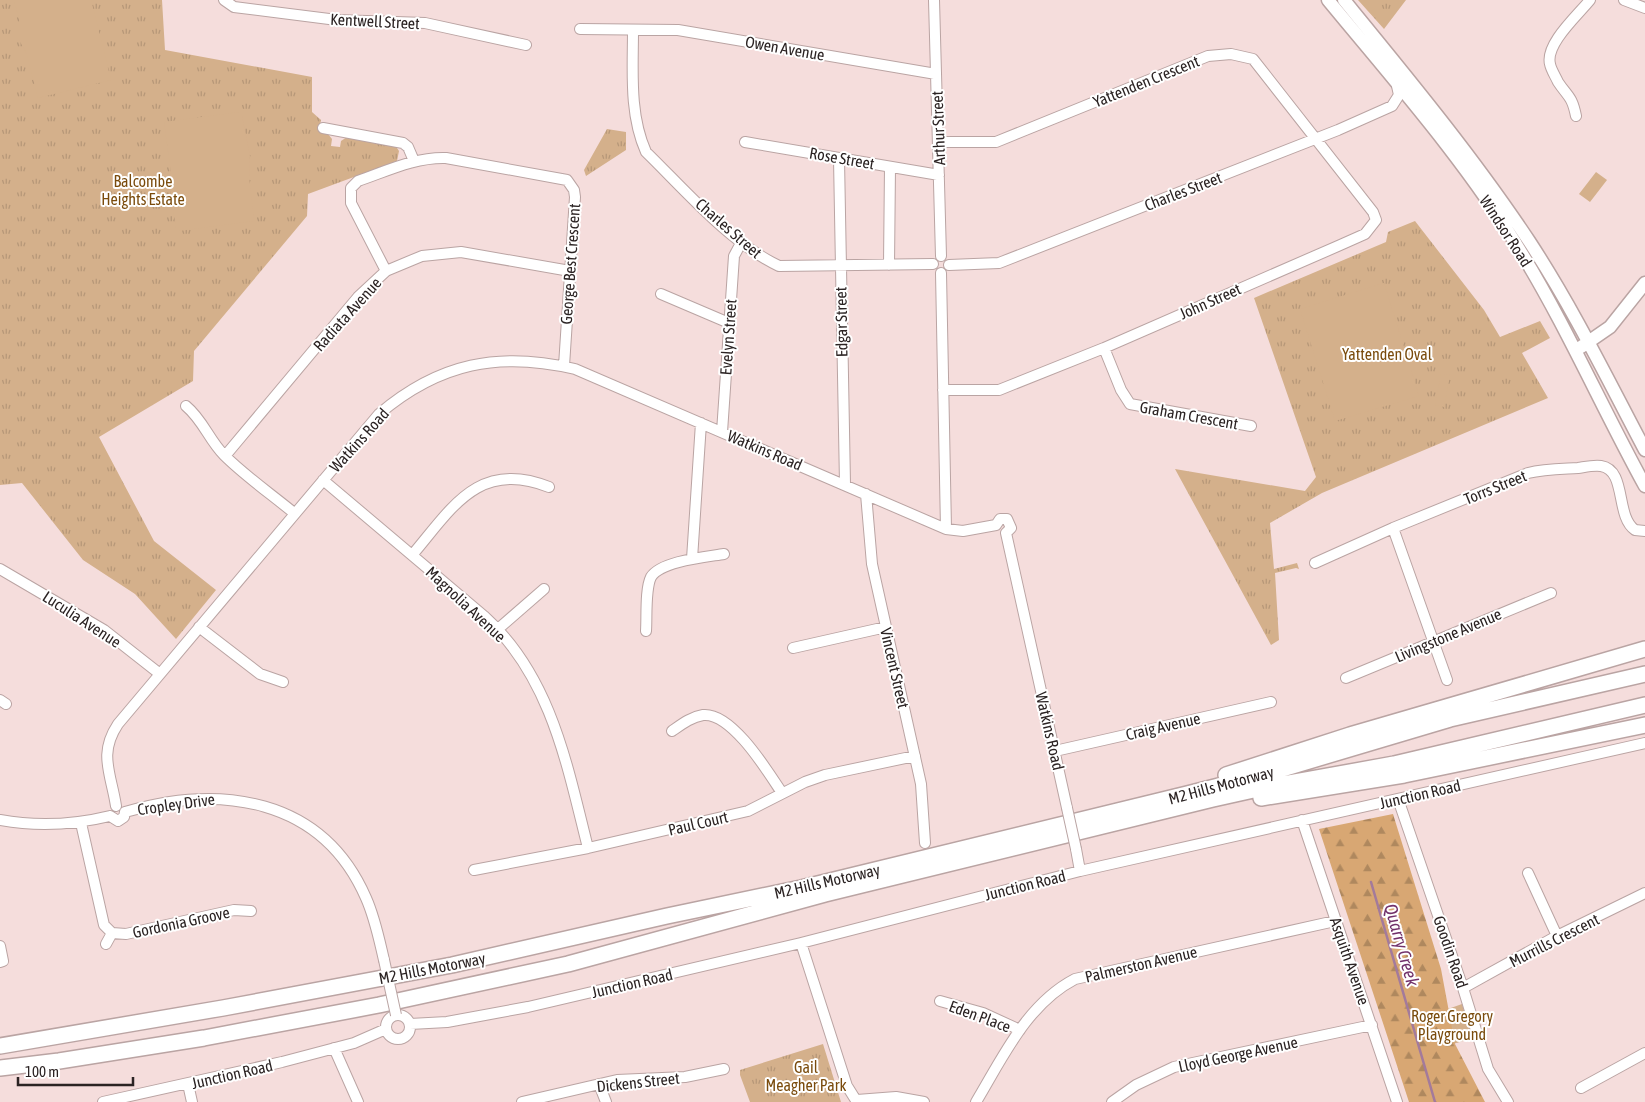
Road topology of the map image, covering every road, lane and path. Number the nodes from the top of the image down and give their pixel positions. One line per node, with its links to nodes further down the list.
1 (224, 0): 10 (street, Kentwell Street)
2 (934, 0): 11 (street, Arthur Street)
3 (1328, 0): 12 (main road, Windsor Road)
4 (1344, 0): 34 (main road, Windsor Road)
5 (1590, 0): 13 (street)
6 (1624, 0): 7 (street)
7 (1645, 8)
8 (580, 29): 9 (street, Owen Avenue)
9 (633, 30): 11 (street, Owen Avenue); 22 (street, Charles Street)
10 (526, 45)
11 (936, 74): 17 (street, Arthur Street)
12 (1397, 86): 15 (street, Charles Street); 36 (main road, Windsor Road)
13 (1576, 116)
14 (323, 128): 19 (street)
15 (1318, 141): 17 (street, Yattenden Crescent); 26 (street, Charles Street); 35 (street, John Street)
16 (745, 142): 18 (street, Rose Street)
17 (939, 142): 21 (street, Arthur Street)
18 (839, 159): 20 (street, Rose Street); 27 (street, Edgar Street)
19 (414, 161): 28 (street, George Best Crescent); 29 (street, George Best Crescent)
20 (890, 167): 21 (street, Rose Street); 25 (street)
21 (939, 174): 23 (street, Arthur Street)
22 (741, 243): 27 (street, Charles Street); 33 (street, Evelyn Street)
23 (941, 256): 24 (street); 26 (street)
24 (933, 264): 25 (street, Charles Street); 30 (street)
25 (889, 265): 27 (street, Charles Street)
26 (950, 265): 30 (street)
27 (840, 266): 46 (street, Edgar Street)
28 (386, 271): 29 (street, Radiata Avenue); 44 (street, Radiata Avenue)
29 (570, 271): 37 (street, George Best Crescent)
30 (941, 273): 38 (street)
31 (1645, 283): 34 (main road)
32 (661, 294): 33 (street)
33 (729, 323): 42 (street, Evelyn Street)
34 (1588, 344): 36 (main road); 43 (main road, Windsor Road)
35 (1104, 348): 38 (street, John Street); 41 (street, Graham Crescent)
36 (1575, 351): 48 (main road, Windsor Road)
37 (564, 366): 40 (street, Watkins Road); 45 (street, Watkins Road)
38 (943, 390): 52 (street)
39 (186, 406): 44 (street)
40 (701, 423): 42 (street, Watkins Road); 56 (street)
41 (1250, 426)
42 (722, 432): 46 (street, Watkins Road)
43 (1645, 450)
44 (225, 456): 50 (street)
45 (323, 480): 50 (street, Watkins Road); 54 (street, Magnolia Avenue)
46 (845, 484): 49 (street, Watkins Road)
47 (549, 486): 54 (street)
48 (1645, 486)
49 (866, 494): 52 (street, Watkins Road); 62 (street, Vincent Street)
50 (294, 513): 61 (street, Watkins Road)
51 (1393, 528): 53 (street, Torrs Street); 57 (street, Torrs Street); 65 (street)
52 (946, 529): 78 (street, Watkins Road)
53 (1645, 531)
54 (413, 554): 63 (street, Magnolia Avenue)
55 (724, 554): 56 (street)
56 (692, 559): 64 (street)
57 (1315, 564)
58 (0, 569): 68 (street, Luculia Avenue)
59 (544, 589): 63 (street)
60 (1551, 593): 65 (street, Livingstone Avenue)
61 (199, 627): 68 (street, Watkins Road); 72 (street)
62 (886, 628): 66 (street); 79 (street, Vincent Street)
63 (498, 629): 91 (street, Magnolia Avenue)
64 (646, 632)
65 (1434, 640): 70 (street, Livingstone Avenue); 71 (street)
66 (793, 648)
67 (1641, 651): 83 (highway)
68 (160, 674): 82 (street, Watkins Road)
69 (1645, 674): 83 (highway, M2 Hills Motorway)
70 (1346, 678)
71 (1447, 680)
72 (283, 682)
73 (1271, 702): 78 (street, Craig Avenue)
74 (1645, 705): 89 (highway, M2 Hills Motorway)
75 (1645, 725): 89 (highway)
76 (672, 731): 80 (street)
77 (1643, 743): 81 (street, Junction Road)
78 (1055, 751): 93 (street, Watkins Road, bridge)
79 (915, 756): 80 (street, Paul Court); 90 (street, Vincent Street)
80 (782, 793): 91 (street, Paul Court)
81 (1398, 799): 87 (street, Junction Road); 104 (street, Goodin Road)
82 (116, 806): 84 (street); 85 (street)
83 (1121, 810): 111 (highway, M2 Hills Motorway)
84 (125, 812): 85 (street); 106 (street, Cropley Drive, bridge)
85 (110, 816): 88 (street)
86 (0, 820): 88 (street)
87 (1302, 820): 93 (street, Junction Road); 97 (street, Asquith Avenue)
88 (81, 823): 98 (street, Gordonia Groove)
89 (1097, 828): 114 (highway, M2 Hills Motorway)
90 (925, 842)
91 (588, 848): 92 (street, Paul Court)
92 (474, 870)
93 (1080, 871): 100 (street, Junction Road)
94 (1528, 873): 99 (street)
95 (1645, 894): 99 (street, Murrills Crescent)
96 (251, 911): 98 (street, Gordonia Groove)
97 (1335, 921): 108 (street, Asquith Avenue); 110 (street, Palmerston Avenue)
98 (112, 933): 101 (street, Gordonia Groove)
99 (1557, 936): 104 (street, Murrills Crescent)
100 (801, 943): 107 (street, Junction Road); 119 (street)
101 (106, 944)
102 (0, 946): 103 (street)
103 (0, 962)
104 (1463, 988): 129 (street, Goodin Road)
105 (940, 1001): 110 (street, Eden Place)
106 (396, 1015): 107 (street); 109 (street)
107 (410, 1024): 109 (street)
108 (1372, 1025): 127 (street, Lloyd George Avenue); 128 (street, Asquith Avenue)
109 (386, 1029): 112 (street, Junction Road)
110 (1020, 1030): 126 (street, Palmerston Avenue)
111 (0, 1046)
112 (334, 1048): 116 (street, Junction Road); 122 (street)
113 (1645, 1054): 118 (street)
114 (0, 1068)
115 (724, 1069): 117 (street, Dickens Street)
116 (188, 1084): 120 (street, Junction Road); 121 (street)
117 (599, 1084): 123 (street, Dickens Street); 124 (street)
118 (1581, 1088)
119 (857, 1101): 125 (street)
120 (103, 1102)
121 (192, 1102)
122 (358, 1102)
123 (522, 1102)
124 (606, 1102)
125 (924, 1102)
126 (976, 1102)
127 (1112, 1102)
128 (1397, 1102)
129 (1508, 1102)

